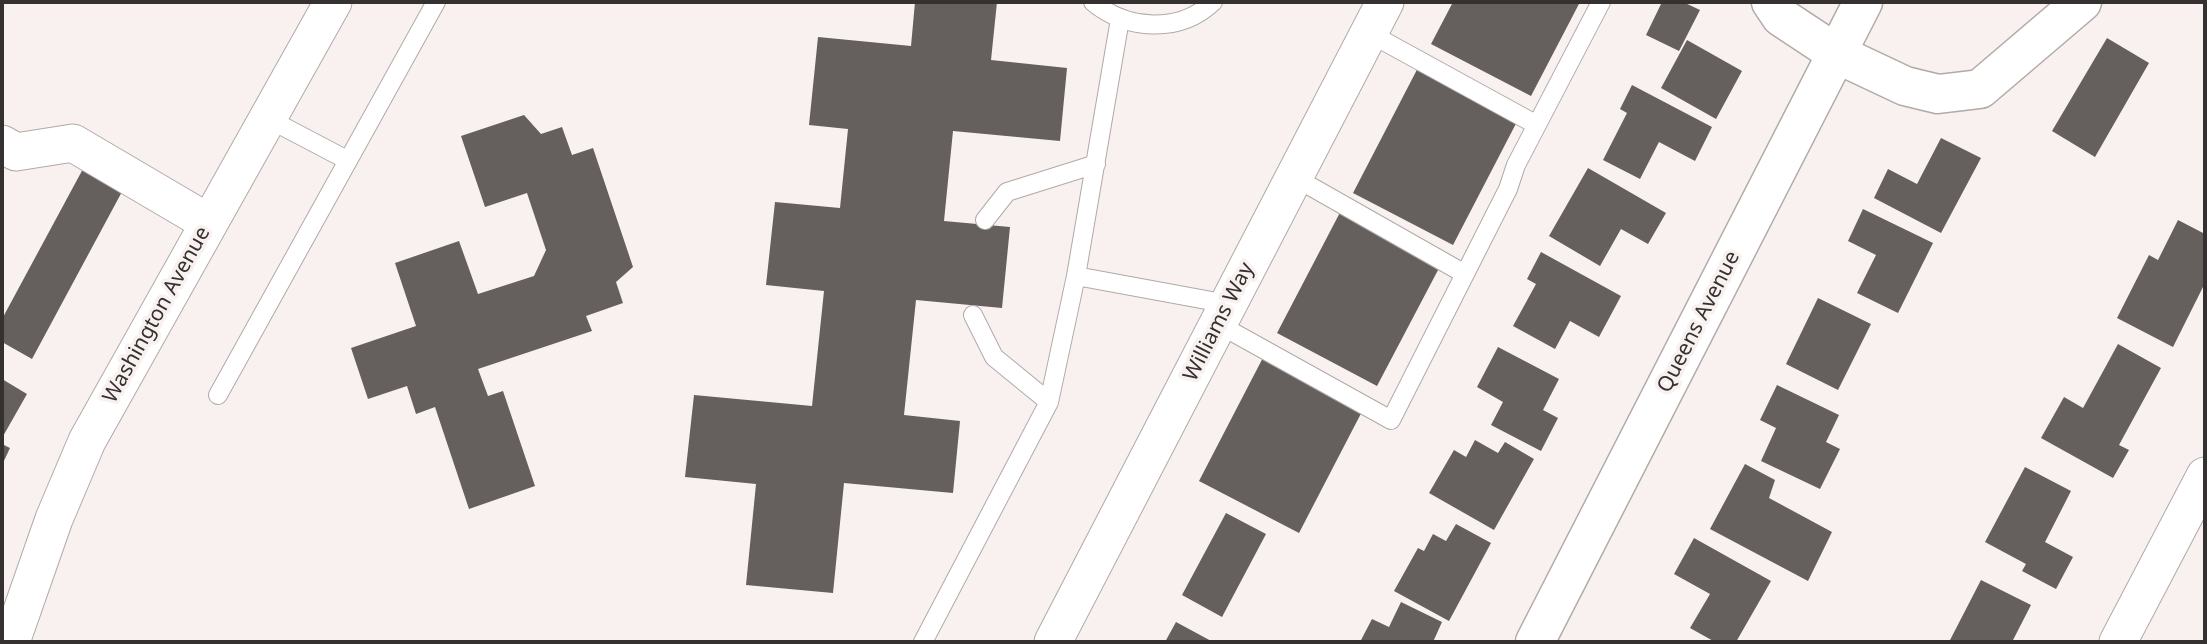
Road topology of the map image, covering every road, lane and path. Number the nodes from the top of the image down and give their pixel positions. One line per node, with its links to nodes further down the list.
1 (333, 2): 12 (street, Washington Avenue)
2 (436, 2): 15 (lane)
3 (1093, 2): 10 (lane)
4 (1213, 2): 10 (lane)
5 (1601, 2): 13 (lane)
6 (1771, 2): 11 (main road)
7 (1863, 2): 11 (main road, Queens Avenue)
8 (2082, 2): 11 (main road)
9 (1377, 17): 13 (lane); 17 (street, Williams Way)
10 (1120, 19): 16 (lane)
11 (1837, 54): 30 (main road, Queens Avenue)
12 (267, 118): 15 (lane); 19 (street, Washington Avenue)
13 (1537, 125): 20 (lane)
14 (2, 144): 19 (street)
15 (347, 160): 24 (lane)
16 (1096, 164): 18 (lane); 21 (lane)
17 (1294, 177): 20 (lane); 22 (street, Williams Way)
18 (985, 220)
19 (209, 223): 27 (street, Washington Avenue)
20 (1465, 274): 22 (lane)
21 (1076, 276): 22 (lane); 25 (lane)
22 (1223, 314): 29 (street, Williams Way)
23 (973, 315): 25 (lane)
24 (218, 395)
25 (1048, 402): 28 (lane)
26 (2205, 476): 31 (street)
27 (11, 642)
28 (923, 642)
29 (1053, 642)
30 (1535, 642)
31 (2118, 642)

